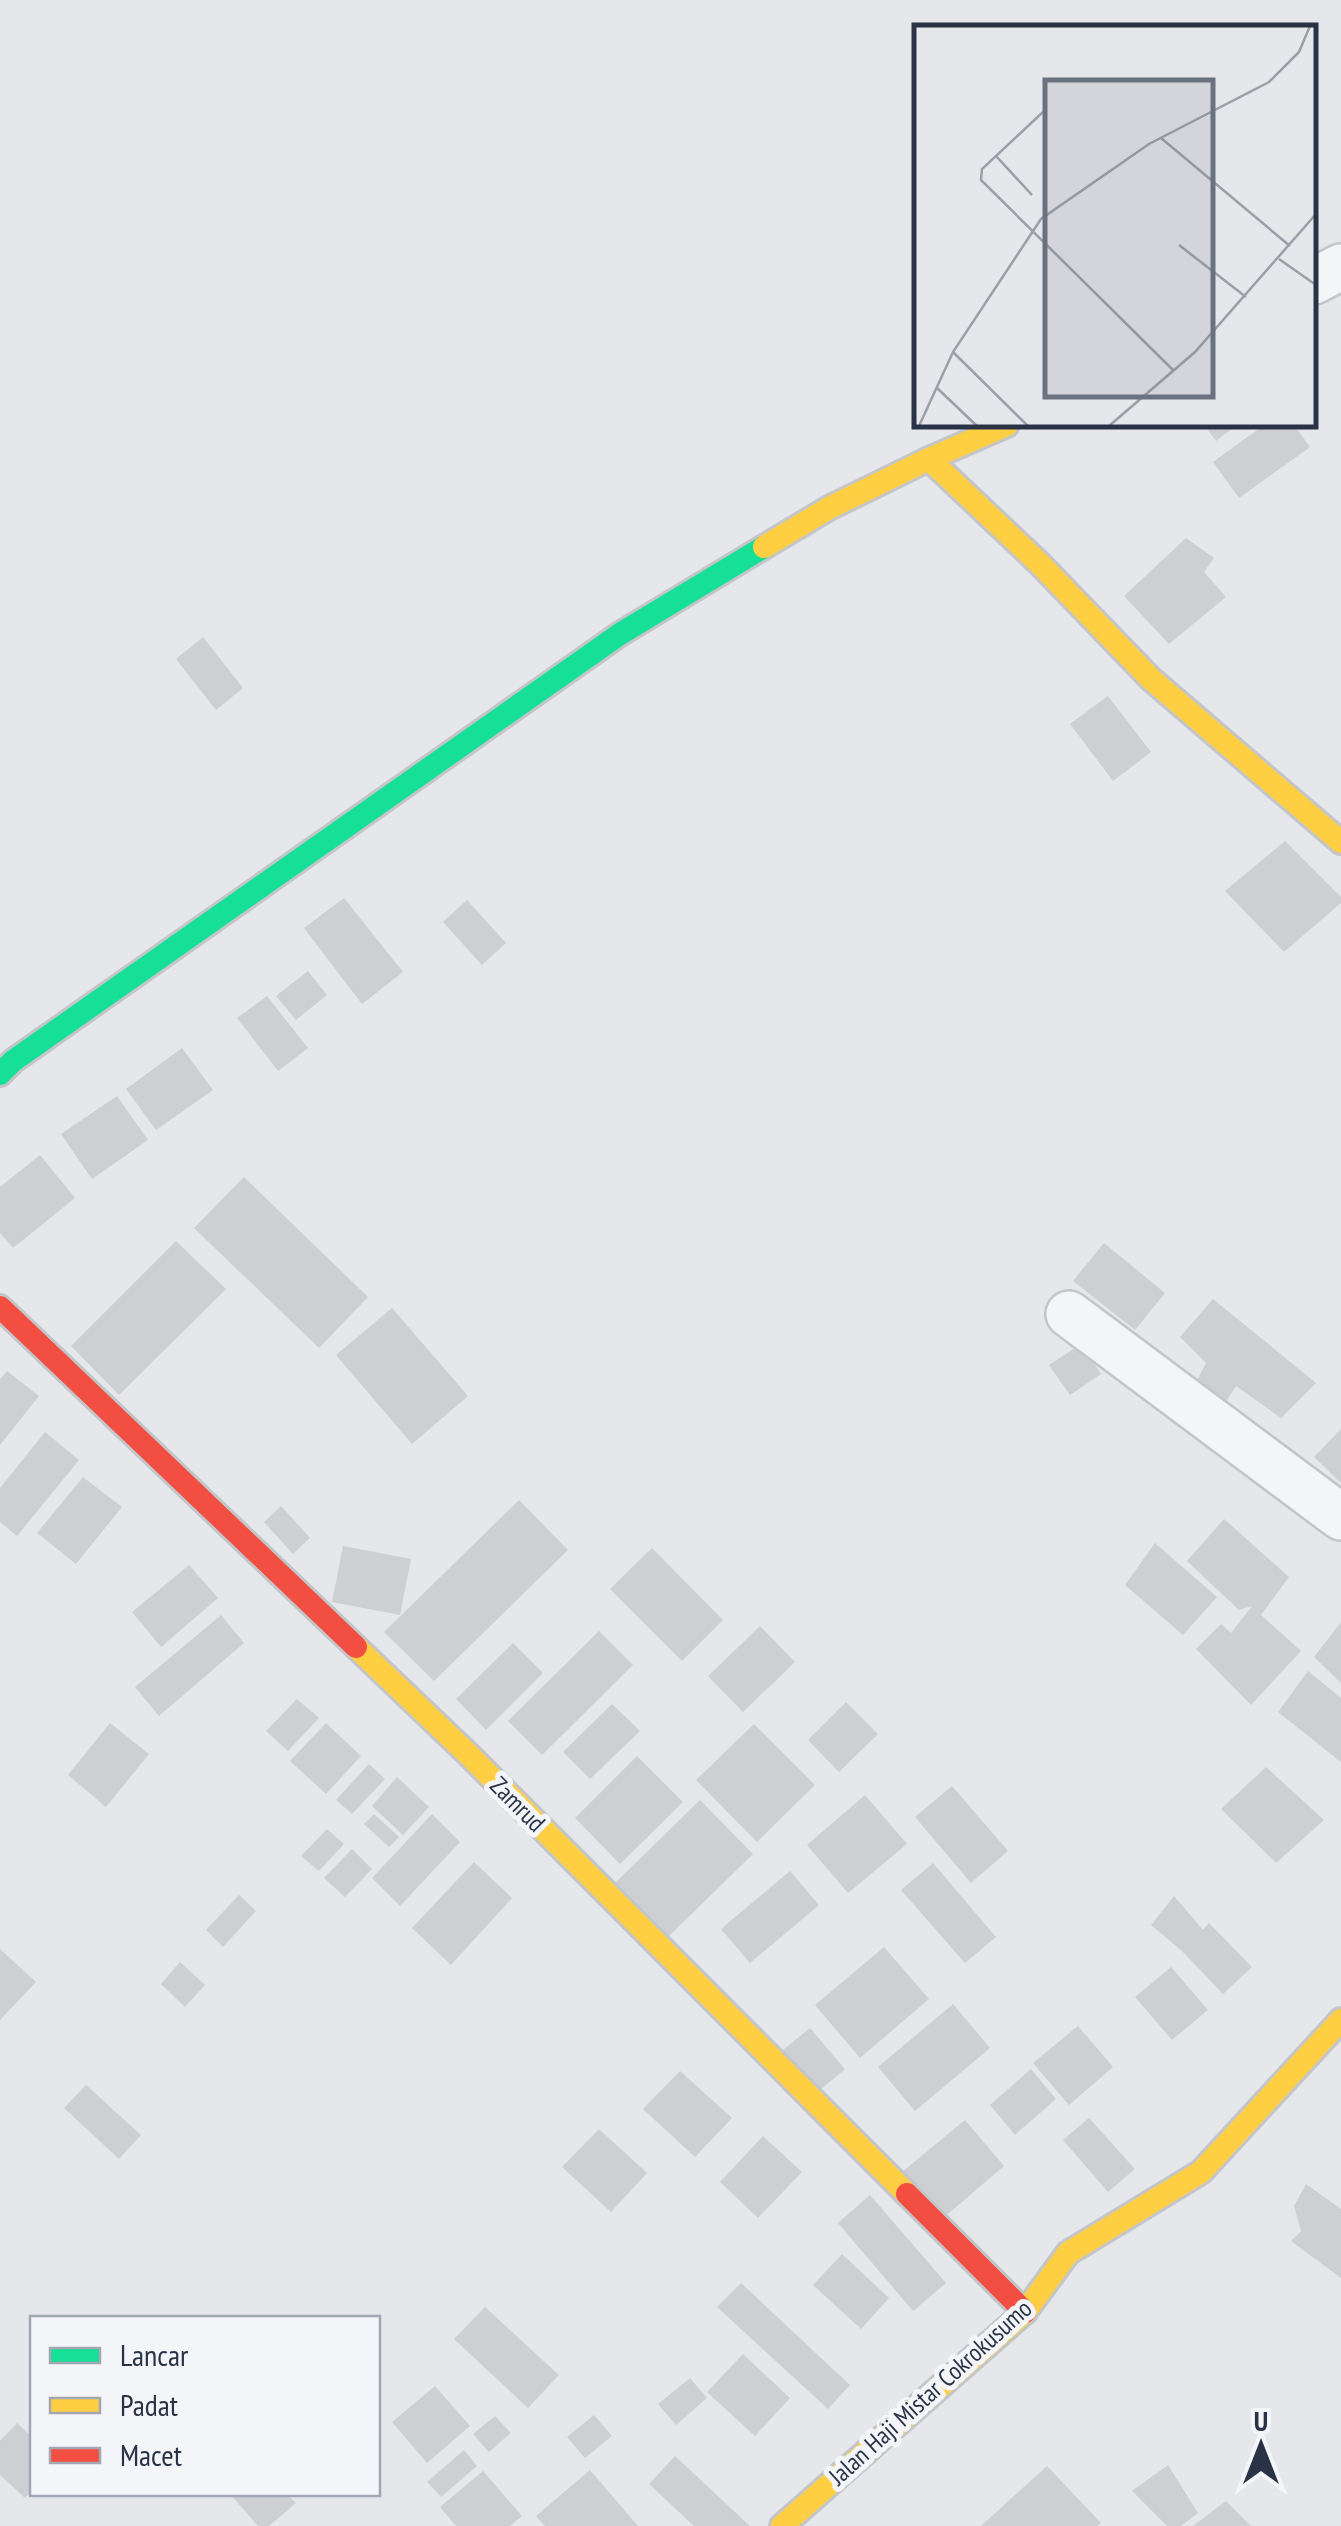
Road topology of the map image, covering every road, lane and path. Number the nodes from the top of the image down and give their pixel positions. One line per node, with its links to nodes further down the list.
1 (1341, 267): 2 (street)
2 (1316, 280)
3 (1000, 428): 4 (street)
4 (929, 459): 5 (street); 6 (street)
5 (1341, 842)
6 (0, 1074)
7 (0, 1307): 11 (street, Zamrud)
8 (1069, 1314): 9 (street)
9 (1341, 1517)
10 (1341, 2020): 11 (street, Jalan Haji Mistar Cokrokusumo)
11 (1025, 2312): 12 (street, Jalan Haji Mistar Cokrokusumo)
12 (782, 2526)

